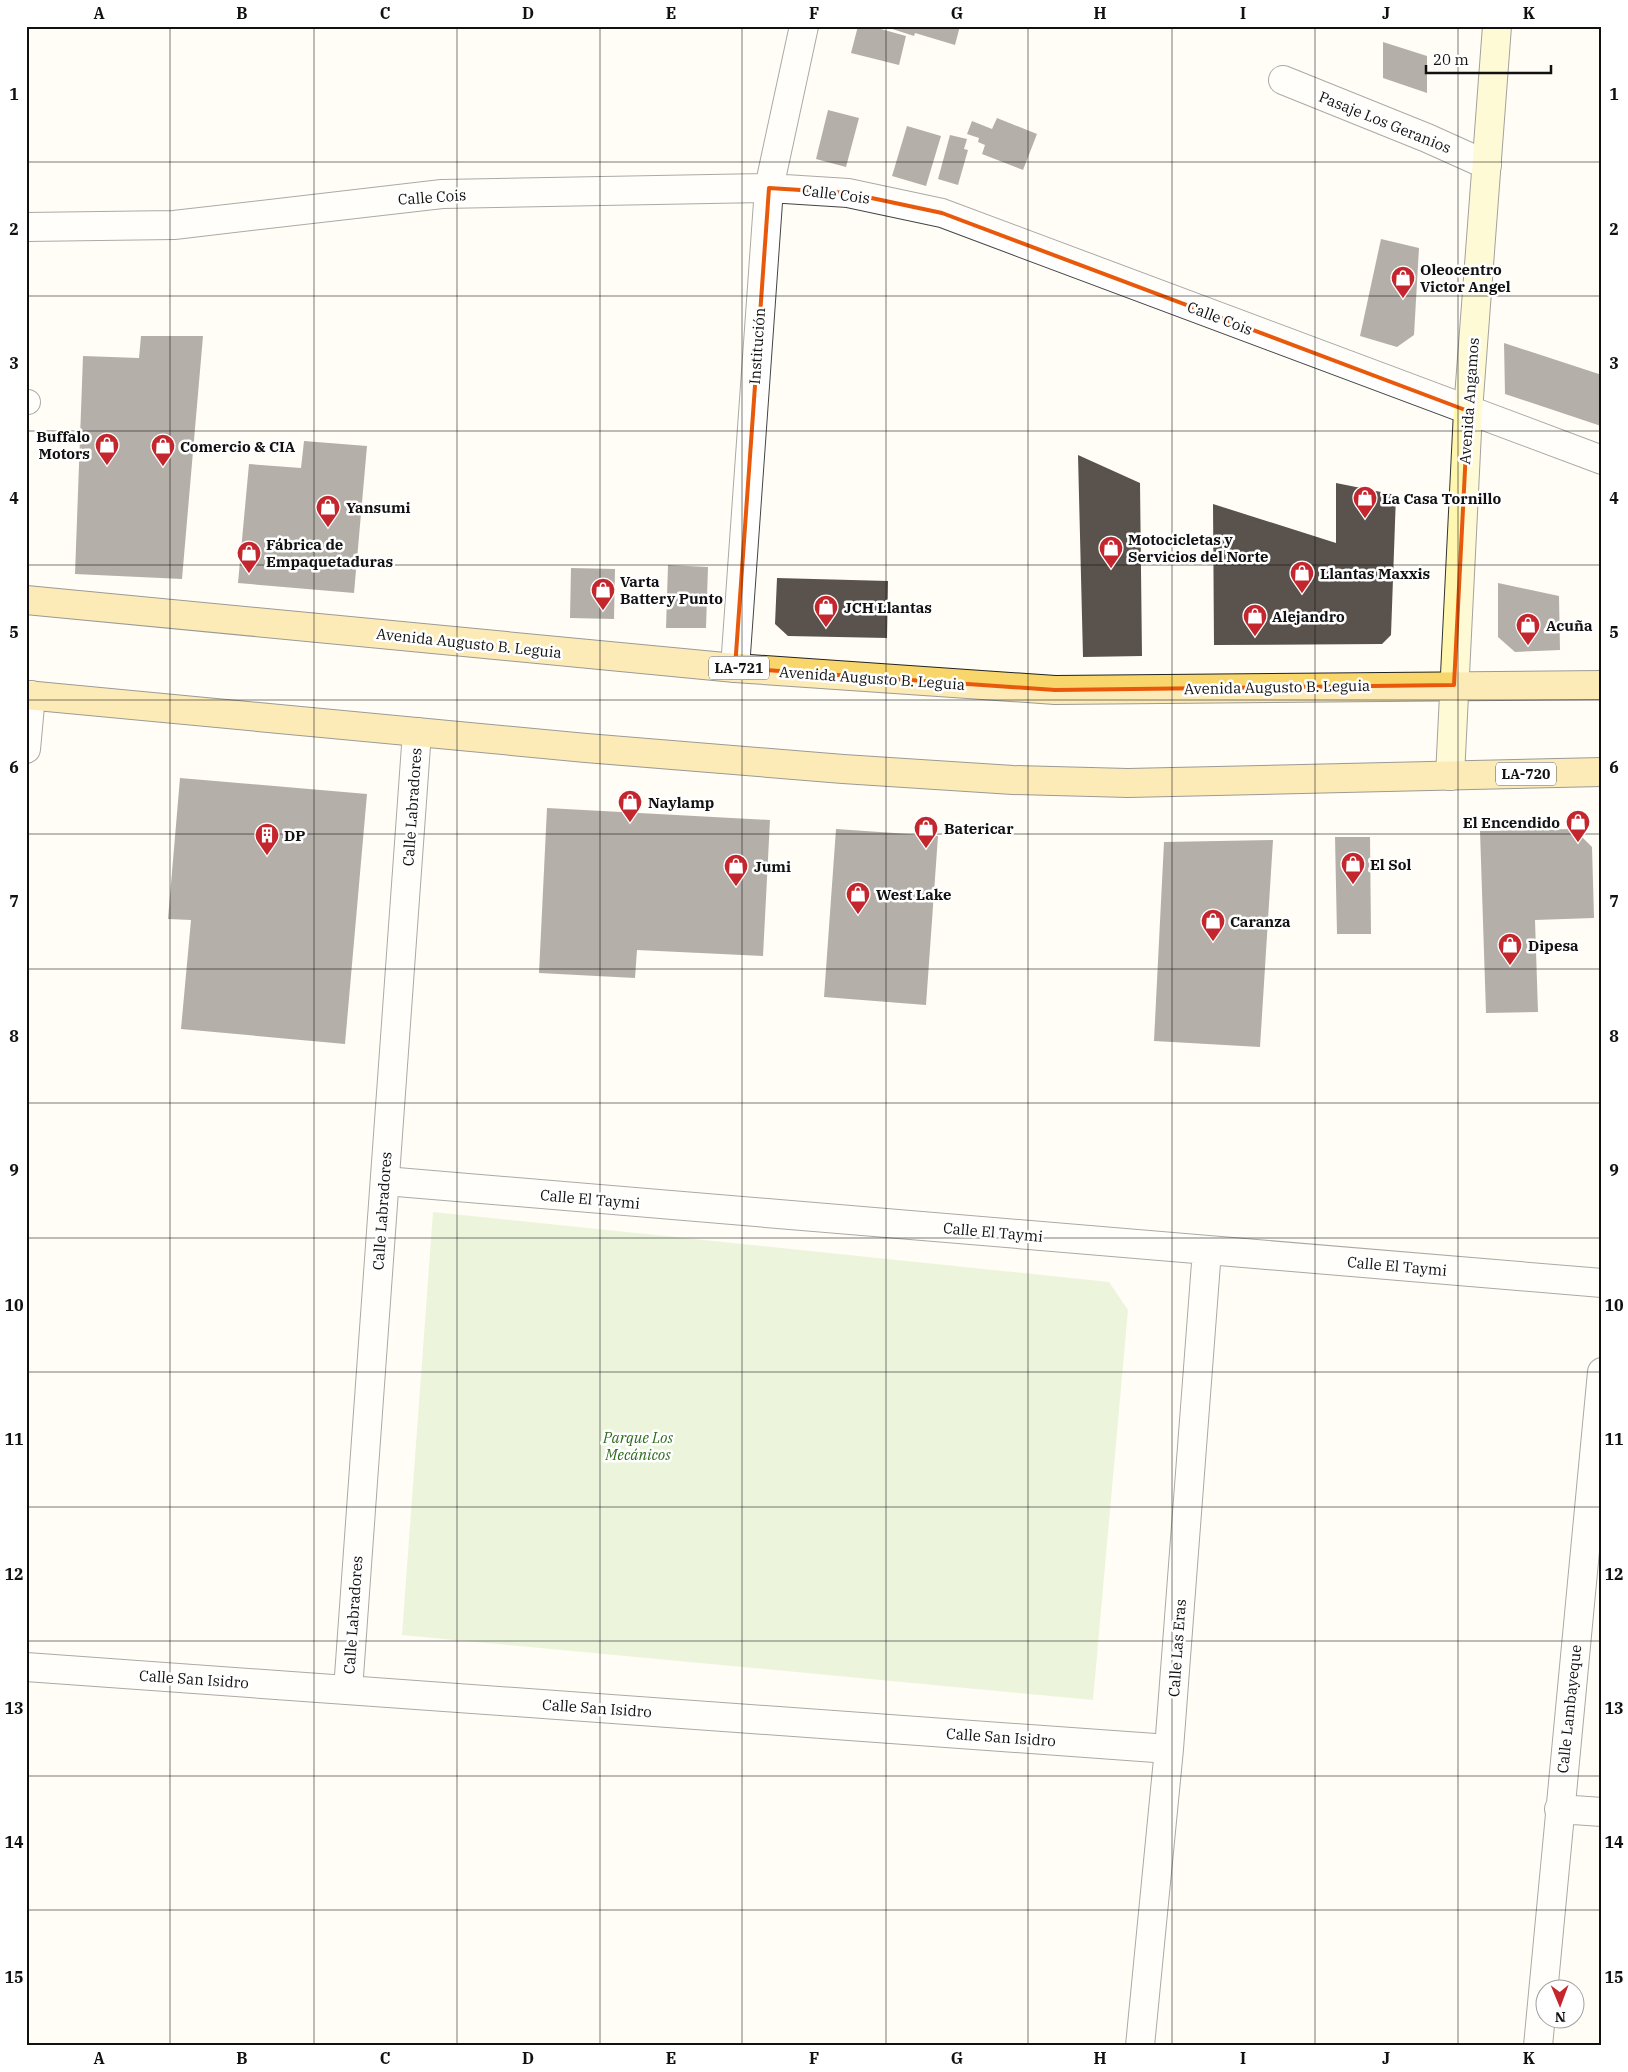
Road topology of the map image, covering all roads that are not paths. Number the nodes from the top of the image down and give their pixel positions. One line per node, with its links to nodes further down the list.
1 (804, 26): 5 (street, Institución)
2 (1497, 26): 4 (street, Avenida Angamos)
3 (1283, 80): 4 (street, Pasaje Los Geranios)
4 (1487, 165): 7 (street, Avenida Angamos)
5 (769, 188): 6 (street, Calle Cois); 7 (street, Calle Cois); 10 (street, Institución)
6 (26, 227)
7 (1468, 411): 8 (street, Calle Cois); 12 (street, Avenida Angamos)
8 (1602, 460)
9 (26, 600): 10 (main road, Avenida Augusto B. Leguia / LA-721)
10 (735, 668): 12 (main road, Avenida Augusto B. Leguia / LA-721)
11 (1602, 684): 12 (main road, Avenida Augusto B. Leguia)
12 (1454, 685): 17 (street, Avenida Angamos)
13 (29, 695): 14 (main road); 15 (street)
14 (417, 732): 17 (main road); 18 (street, Calle Labradores)
15 (26, 749)
16 (1602, 772): 17 (main road, LA-720)
17 (1450, 776)
18 (385, 1181): 19 (street, Calle El Taymi); 23 (street, Calle Labradores)
19 (1207, 1250): 20 (street, Calle El Taymi); 24 (street, Calle Las Eras)
20 (1602, 1283)
21 (1602, 1372): 25 (street, Calle Lambayeque)
22 (26, 1667): 23 (street, Calle San Isidro)
23 (348, 1690): 24 (street, Calle San Isidro)
24 (1169, 1749): 27 (street, Calle Las Eras)
25 (1559, 1809): 26 (street); 28 (street, Calle Lambayeque)
26 (1602, 1812)
27 (1140, 2046)
28 (1538, 2046)

